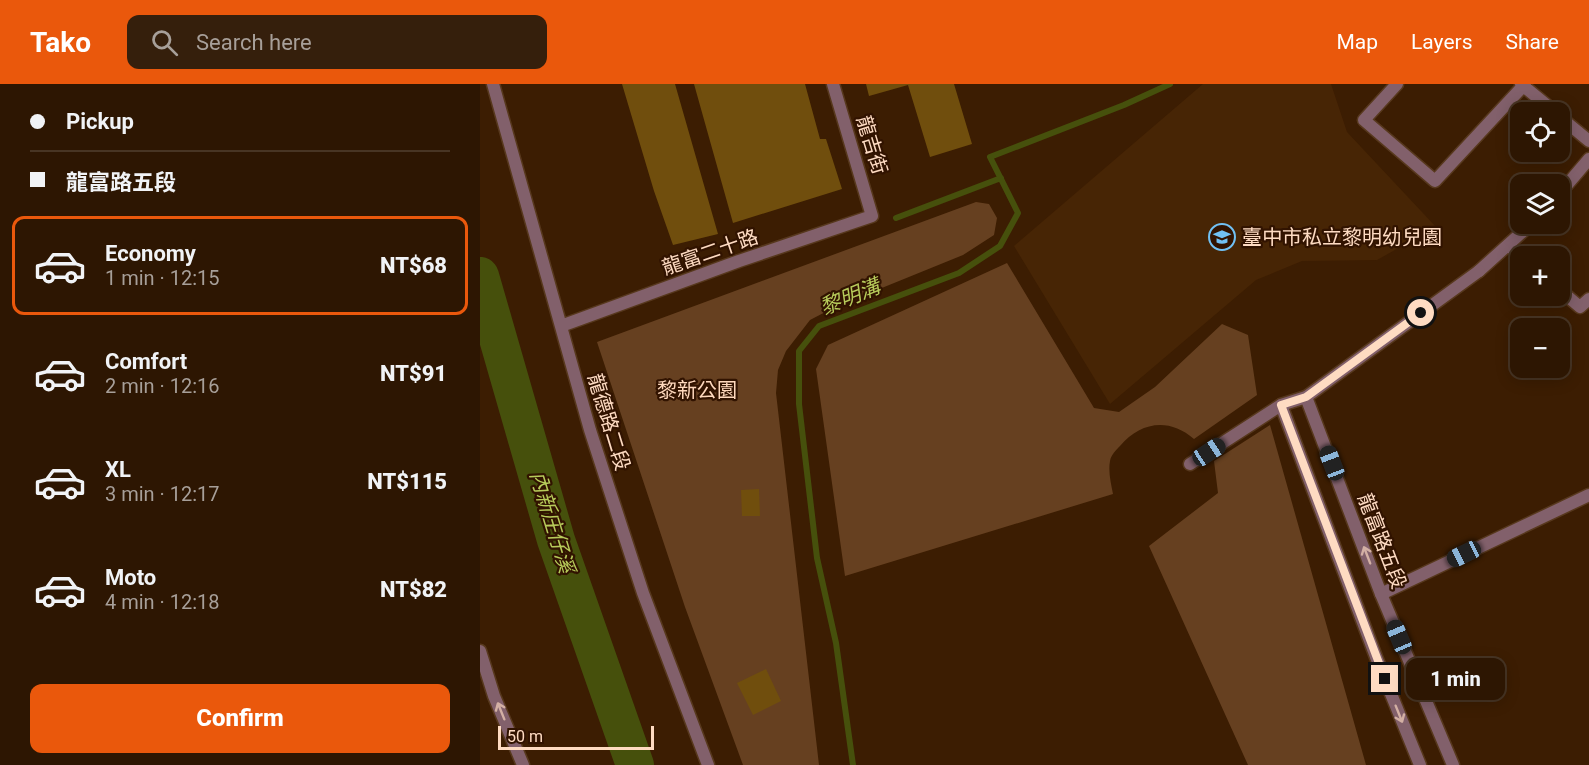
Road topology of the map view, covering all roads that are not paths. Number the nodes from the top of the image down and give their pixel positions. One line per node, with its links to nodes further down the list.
1 (492, 84): 15 (street, 龍德路二段)
2 (833, 84): 10 (street, 龍吉街)
3 (1397, 84): 4 (street)
4 (1523, 85): 5 (street)
5 (1543, 102)
6 (1570, 125): 7 (street)
7 (1589, 141)
8 (1589, 159): 9 (street)
9 (1570, 181)
10 (872, 216): 15 (street, 龍富二十路)
11 (1520, 234): 12 (street)
12 (1508, 245): 16 (street)
13 (1570, 299): 14 (street)
14 (1589, 299)
15 (561, 326): 23 (street, 龍德路二段)
16 (1306, 397): 17 (street); 20 (street, 龍富路五段, one-way to 16)
17 (1281, 405): 18 (street); 24 (street, one-way to 24)
18 (1190, 464)
19 (1589, 495): 20 (street)
20 (1381, 594): 25 (street, 龍富路五段)
21 (480, 651): 22 (street, one-way to 21)
22 (523, 765)
23 (708, 765)
24 (1420, 765)
25 (1453, 765)

